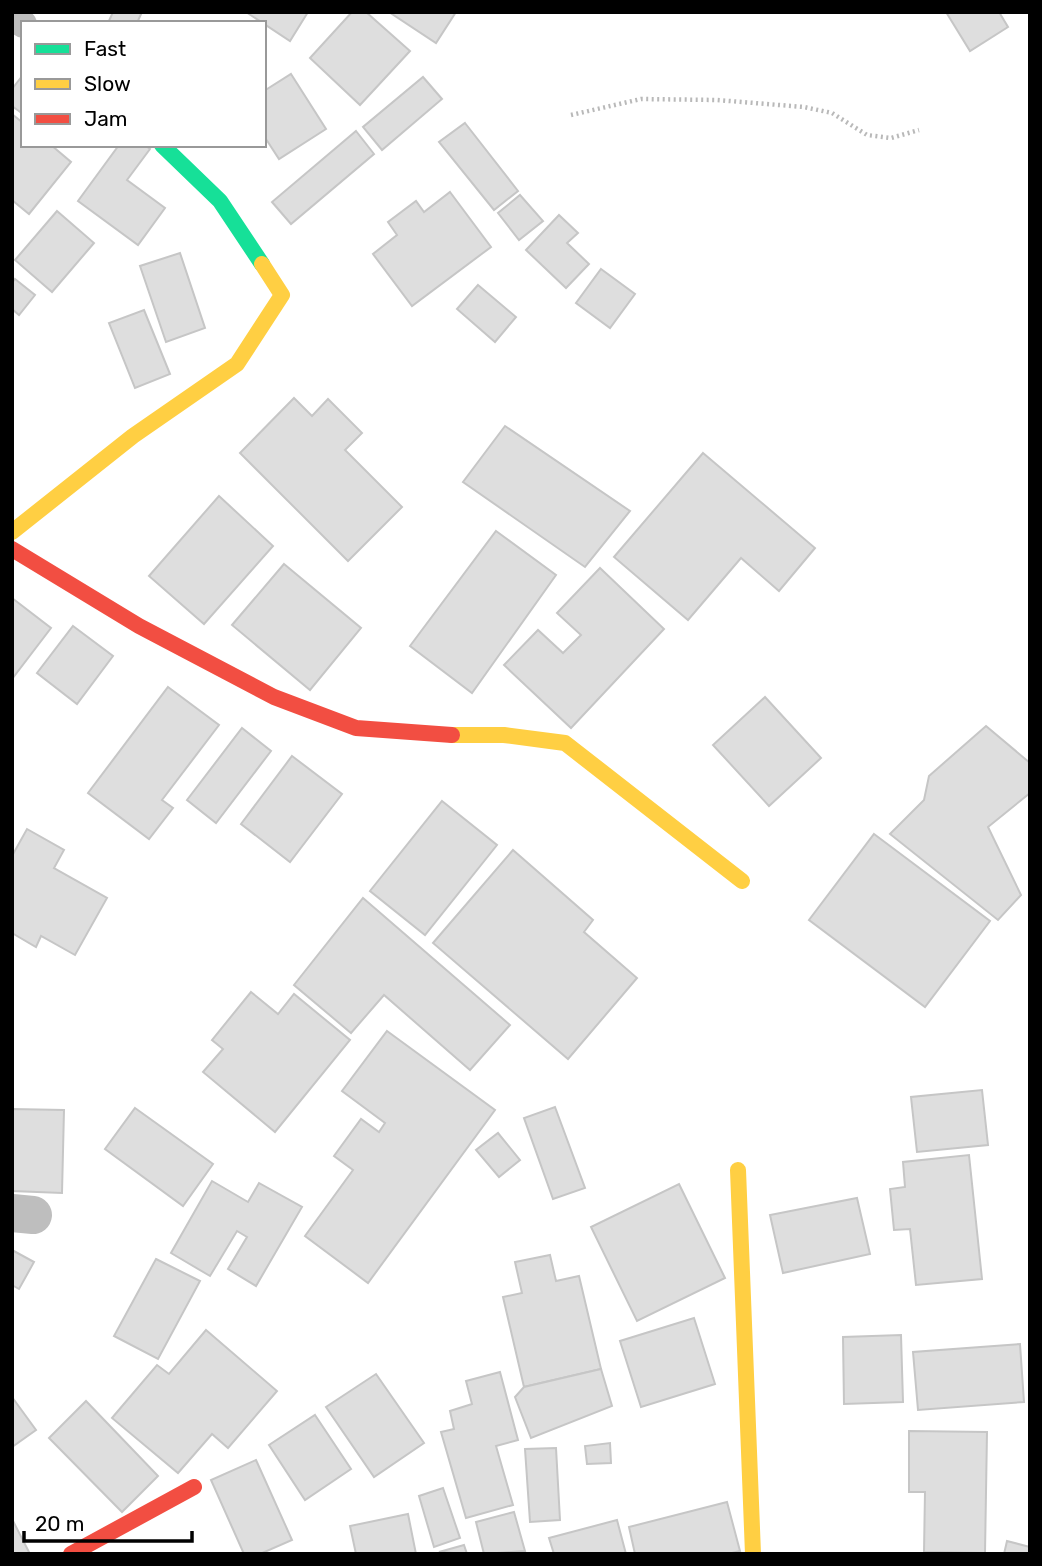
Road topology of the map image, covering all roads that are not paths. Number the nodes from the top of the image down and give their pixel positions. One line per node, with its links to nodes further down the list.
1 (164, 147): 2 (street)
2 (12, 532)
3 (12, 549): 4 (street)
4 (742, 881)
5 (738, 1170): 8 (street)
6 (194, 1487): 7 (street)
7 (71, 1554)
8 (753, 1554)

